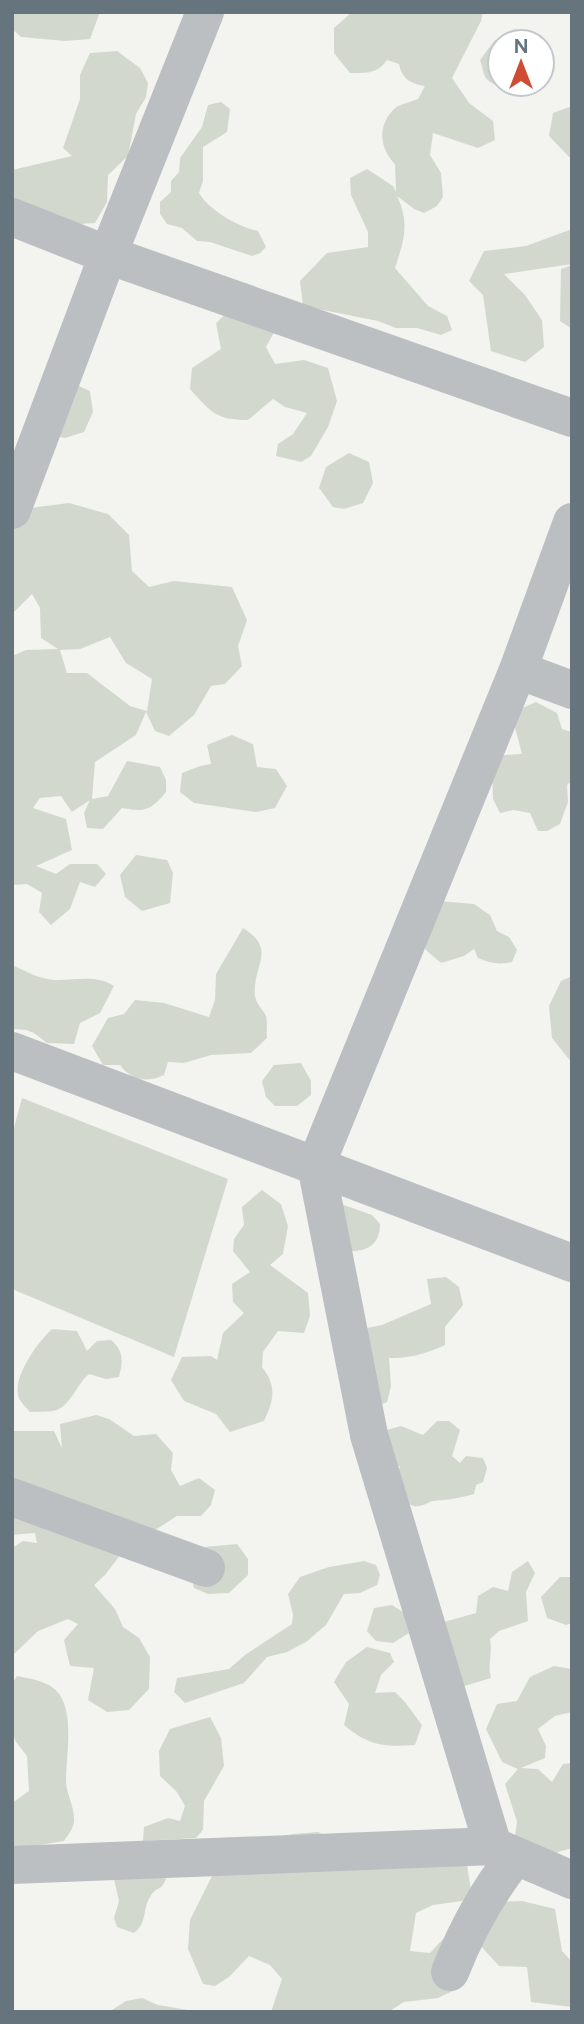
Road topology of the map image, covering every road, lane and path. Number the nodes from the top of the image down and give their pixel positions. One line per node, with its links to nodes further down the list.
1 (205, 12): 3 (street)
2 (12, 217): 3 (street)
3 (108, 255): 4 (street); 5 (street)
4 (572, 418)
5 (12, 510)
6 (572, 522): 7 (street)
7 (518, 670): 8 (street); 10 (street)
8 (572, 690)
9 (15, 1063): 10 (street)
10 (316, 1165): 11 (street); 14 (street)
11 (572, 1263)
12 (12, 1497): 13 (street)
13 (206, 1568)
14 (505, 1851): 15 (street); 16 (street); 17 (street)
15 (12, 1865)
16 (572, 1880)
17 (450, 1972)

